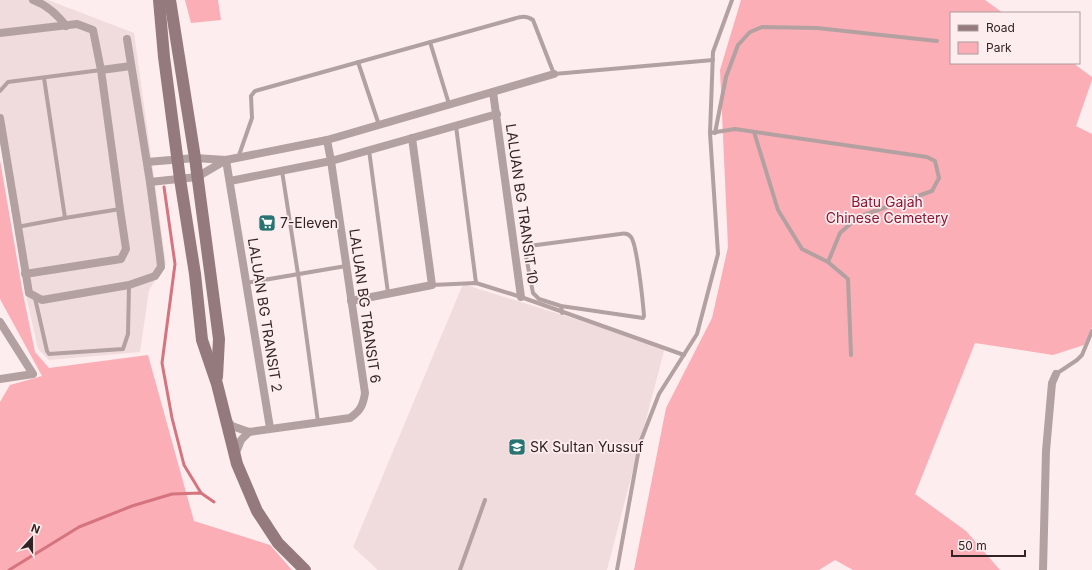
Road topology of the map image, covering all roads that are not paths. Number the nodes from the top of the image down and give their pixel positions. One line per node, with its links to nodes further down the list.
1 (33, 0): 5 (street)
2 (159, 0): 30 (main road)
3 (170, 0): 28 (main road)
4 (732, 0): 10 (lane)
5 (66, 26): 6 (street); 13 (street)
6 (0, 33)
7 (127, 39): 12 (street)
8 (937, 41): 24 (lane)
9 (430, 42): 11 (lane); 14 (lane); 18 (lane)
10 (713, 60): 14 (lane); 24 (lane)
11 (358, 62): 21 (lane); 29 (lane)
12 (131, 66): 13 (street); 33 (street)
13 (101, 70): 15 (lane); 39 (street)
14 (554, 74): 17 (street)
15 (44, 78): 16 (lane); 40 (lane)
16 (0, 91)
17 (493, 92): 18 (street); 19 (street, LALUAN BG TRANSIT 10)
18 (450, 105): 21 (street)
19 (497, 114): 22 (street); 52 (street, LALUAN BG TRANSIT 10)
20 (0, 118): 41 (street)
21 (379, 125): 26 (street)
22 (456, 126): 25 (street); 47 (lane)
23 (754, 132): 24 (lane); 42 (lane); 42 (lane)
24 (713, 133): 59 (lane)
25 (412, 138): 27 (street); 49 (street)
26 (327, 140): 29 (street); 32 (street, LALUAN BG TRANSIT 6)
27 (369, 150): 32 (street); 50 (lane)
28 (195, 158): 30 (street); 31 (street); 35 (main road)
29 (238, 158): 31 (street)
30 (178, 159): 33 (street); 36 (main road)
31 (226, 160): 35 (street); 37 (street, LALUAN BG TRANSIT 2)
32 (331, 161): 34 (street); 43 (street, LALUAN BG TRANSIT 6)
33 (147, 162): 38 (street)
34 (282, 171): 37 (street); 45 (lane)
35 (197, 177): 36 (street); 62 (main road)
36 (180, 179): 38 (street); 62 (main road)
37 (230, 181): 46 (street, LALUAN BG TRANSIT 2)
38 (150, 182): 48 (street)
39 (120, 209): 40 (lane); 44 (street)
40 (65, 218): 41 (lane)
41 (17, 227): 44 (street)
42 (828, 262): 58 (lane)
43 (346, 266): 45 (lane); 53 (street, LALUAN BG TRANSIT 6)
44 (26, 274): 51 (street)
45 (298, 274): 46 (lane); 64 (lane)
46 (246, 283): 65 (street, LALUAN BG TRANSIT 2)
47 (476, 283): 49 (lane); 52 (lane)
48 (129, 285): 51 (street); 51 (lane)
49 (432, 285): 50 (street)
50 (388, 294): 53 (street)
51 (35, 296)
52 (521, 298): 55 (lane)
53 (351, 301): 64 (street, LALUAN BG TRANSIT 6)
54 (561, 306): 54 (lane); 55 (lane)
55 (562, 313): 59 (lane)
56 (0, 322): 61 (street)
57 (1092, 331): 60 (lane)
58 (851, 354)
59 (684, 355): 71 (lane)
60 (1056, 374): 72 (street)
61 (0, 379)
62 (216, 384): 63 (main road)
63 (224, 417): 66 (street); 67 (main road)
64 (318, 422): 65 (street, LALUAN BG TRANSIT 6)
65 (270, 428): 66 (street, LALUAN BG TRANSIT 6)
66 (249, 432): 67 (street)
67 (235, 456): 69 (main road)
68 (485, 500): 70 (lane)
69 (305, 570)
70 (460, 570)
71 (618, 570)
72 (1043, 570)

